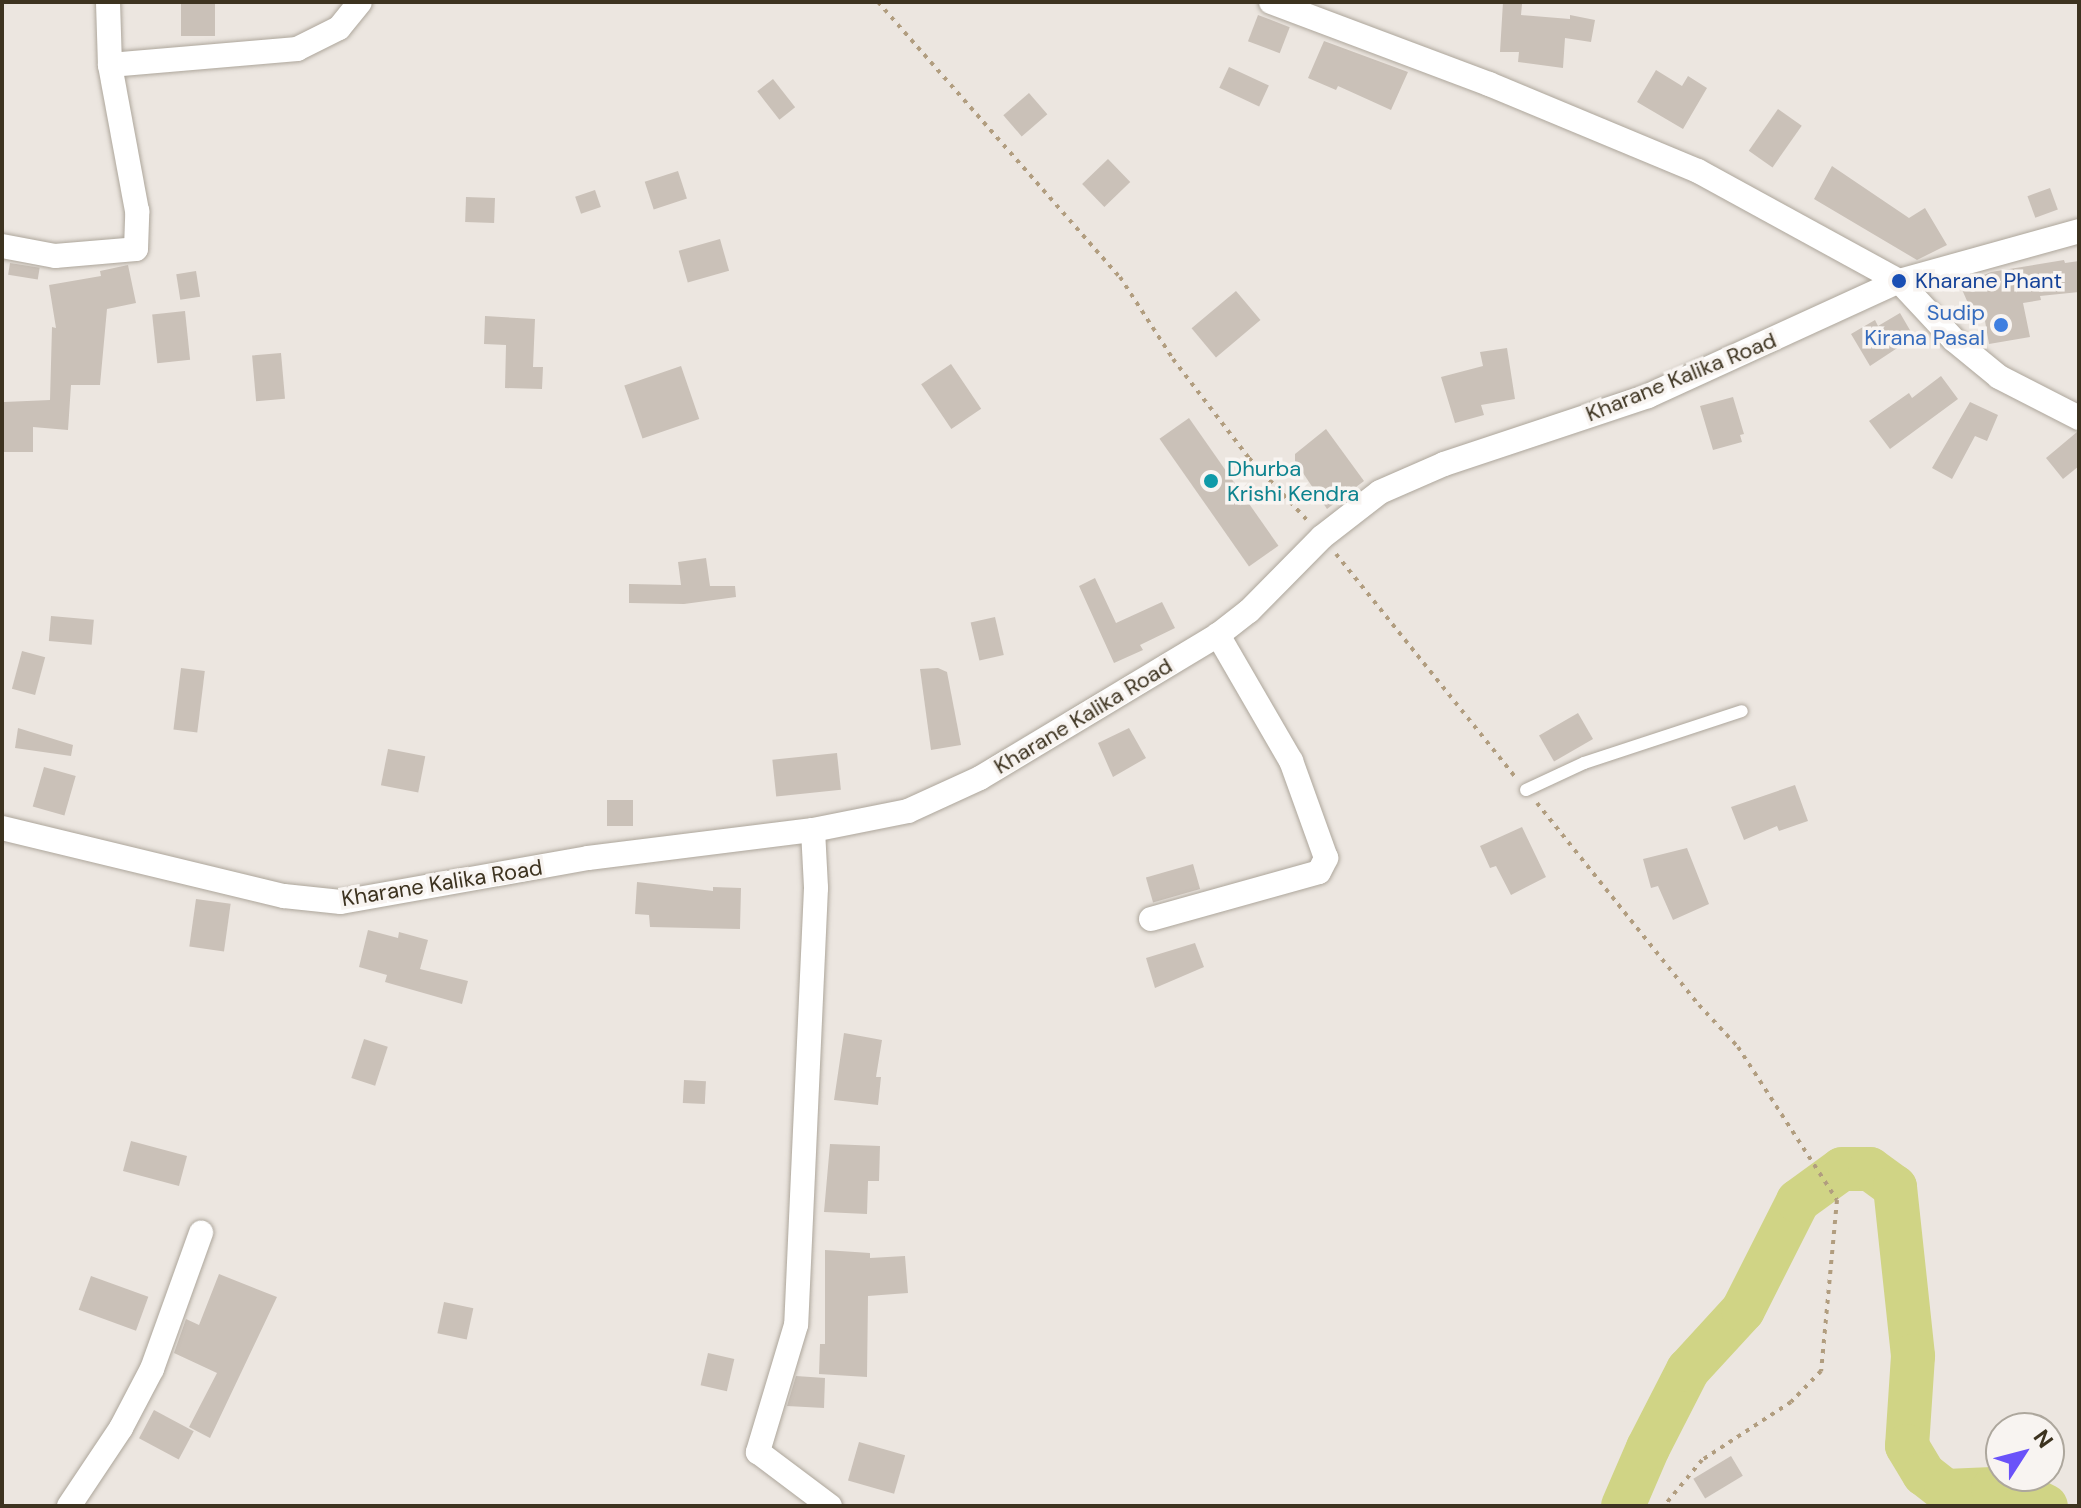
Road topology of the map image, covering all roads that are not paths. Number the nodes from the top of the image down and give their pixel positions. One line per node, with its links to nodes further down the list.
1 (108, 2): 4 (street)
2 (360, 2): 4 (street)
3 (1271, 2): 7 (street)
4 (110, 65): 6 (street)
5 (2079, 231): 7 (street, Kharane Kalika Road)
6 (2, 246)
7 (1899, 281): 8 (street); 9 (street, Kharane Kalika Road)
8 (2079, 418)
9 (1218, 635): 13 (street, Kharane Kalika Road); 14 (street)
10 (1742, 711): 11 (lane)
11 (1526, 790)
12 (2, 828): 13 (street, Kharane Kalika Road)
13 (813, 830): 17 (street)
14 (1151, 919)
15 (201, 1233): 16 (street)
16 (69, 1506)
17 (830, 1506)

